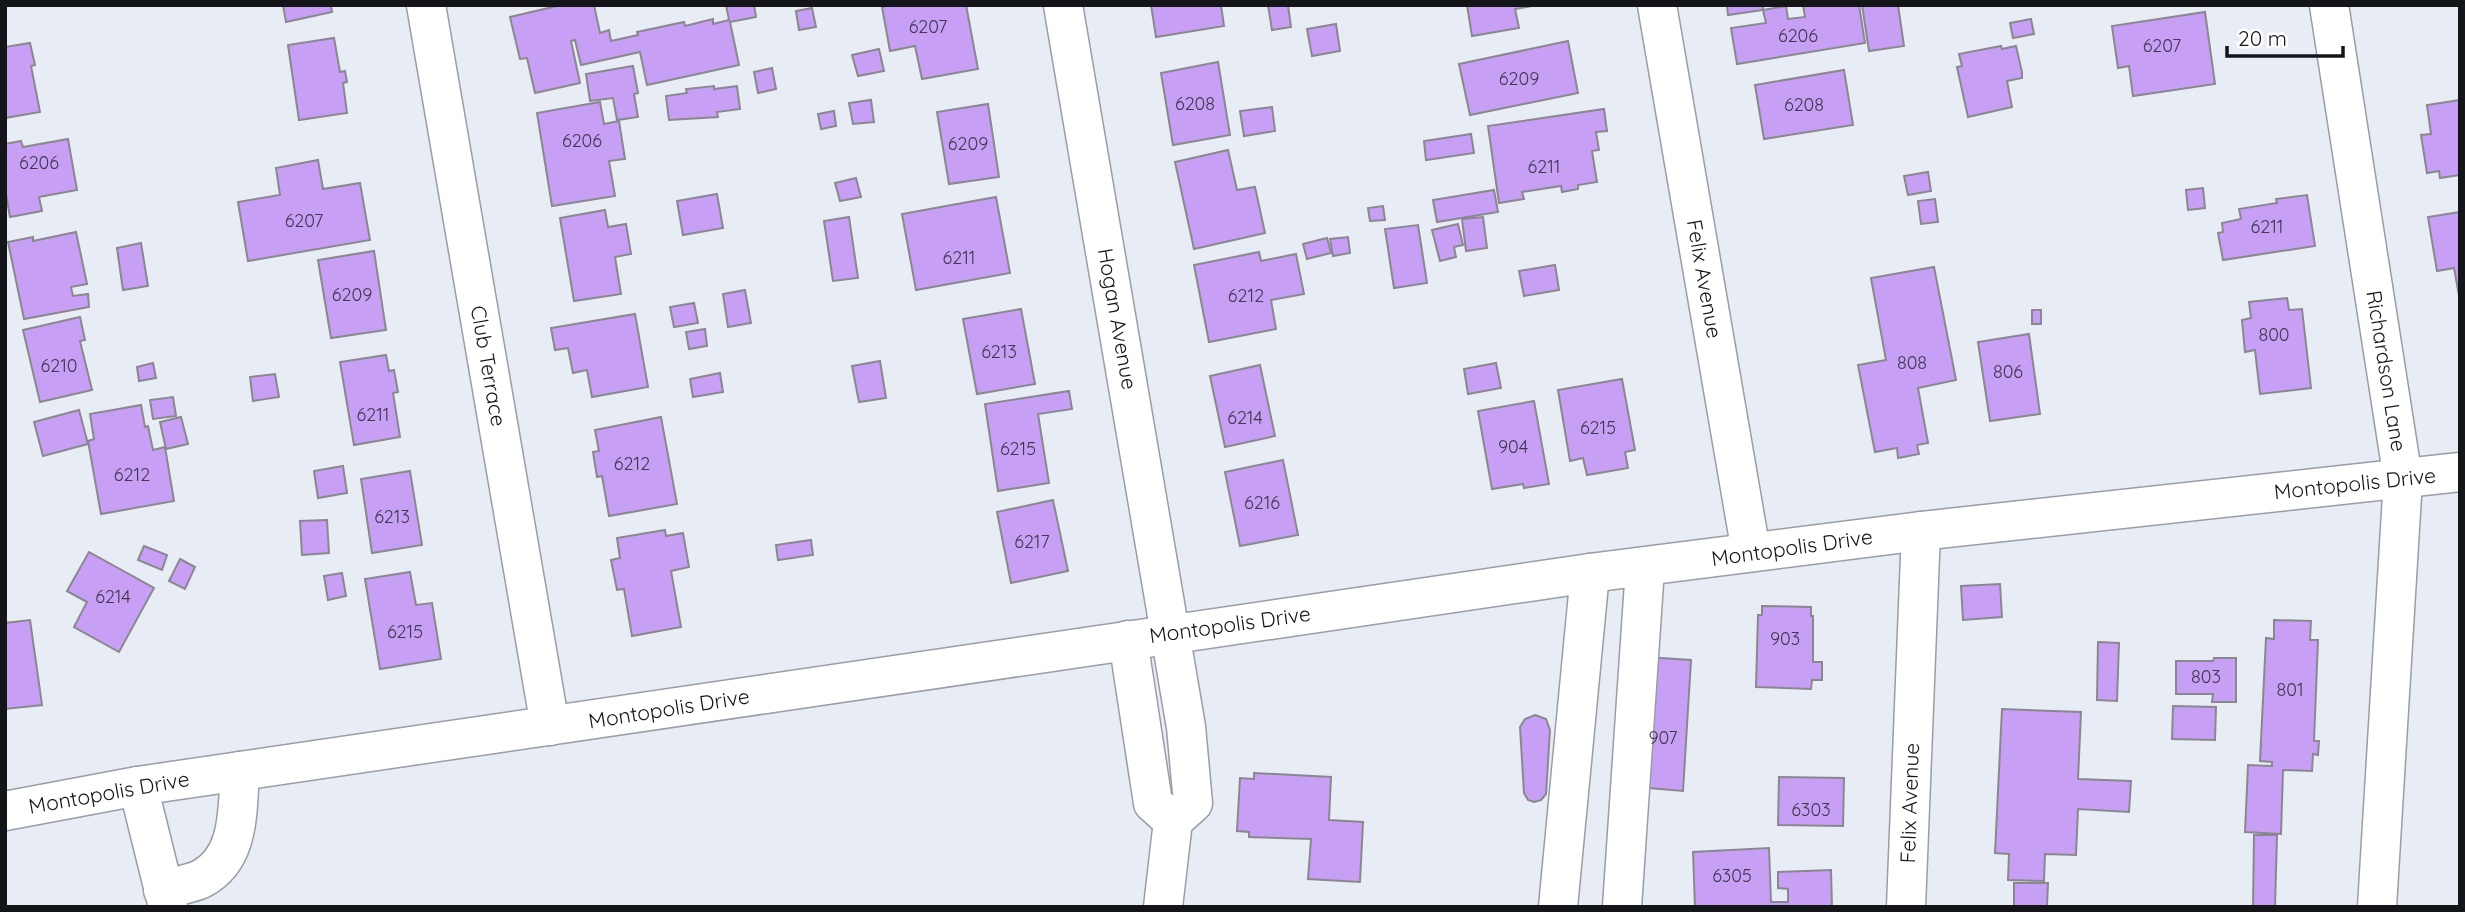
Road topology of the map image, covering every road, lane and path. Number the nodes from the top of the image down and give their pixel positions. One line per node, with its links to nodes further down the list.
1 (426, 5): 13 (street, Club Terrace)
2 (1063, 5): 11 (street, Hogan Avenue)
3 (1657, 5): 8 (street, Felix Avenue)
4 (2329, 5): 6 (street, Richardson Lane)
5 (2460, 472): 6 (street, Montopolis Drive)
6 (2403, 479): 7 (street, Montopolis Drive); 23 (street, Richardson Lane)
7 (1921, 531): 8 (street, Montopolis Drive); 22 (street, Felix Avenue)
8 (1751, 552): 9 (street, Montopolis Drive)
9 (1645, 568): 10 (street, Montopolis Drive); 21 (street)
10 (1590, 573): 11 (street, Montopolis Drive); 20 (street)
11 (1171, 634): 12 (street, Montopolis Drive); 17 (street, Hogan Avenue)
12 (1128, 640): 13 (street, Montopolis Drive); 17 (street)
13 (550, 726): 14 (street, Montopolis Drive)
14 (240, 771): 15 (street, Montopolis Drive); 18 (street)
15 (138, 786): 16 (street, Montopolis Drive); 18 (street)
16 (5, 811)
17 (1173, 821): 19 (street)
18 (165, 898)
19 (1163, 907)
20 (1558, 907)
21 (1622, 907)
22 (1906, 907)
23 (2377, 907)

